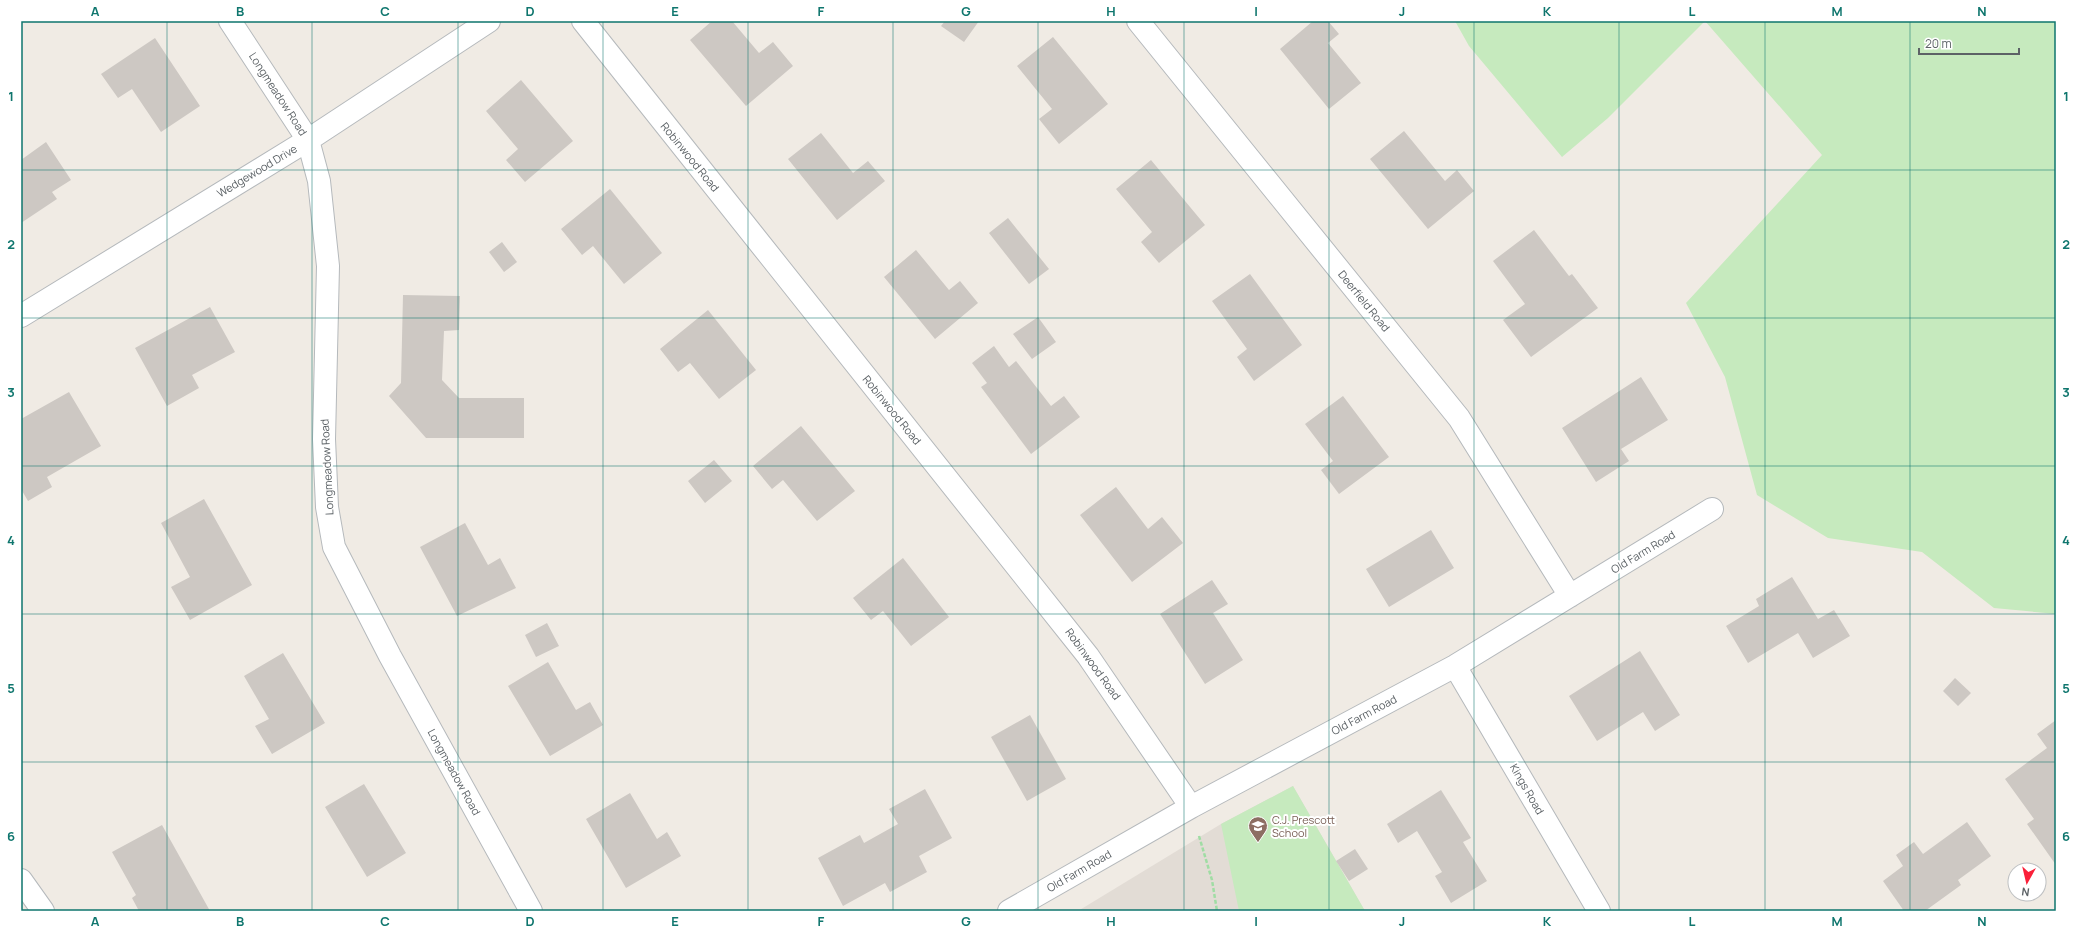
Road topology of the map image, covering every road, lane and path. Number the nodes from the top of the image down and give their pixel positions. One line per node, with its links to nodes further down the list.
1 (230, 21): 5 (street, Longmeadow Road)
2 (489, 21): 5 (street, Wedgewood Drive)
3 (582, 21): 10 (street, Robinwood Road)
4 (1138, 21): 8 (street, Deerfield Road)
5 (308, 140): 6 (street, Wedgewood Drive); 13 (street, Longmeadow Road)
6 (21, 316)
7 (1712, 509): 8 (street, Old Farm Road)
8 (1570, 596): 9 (street, Old Farm Road)
9 (1456, 666): 10 (street, Old Farm Road); 16 (street, Kings Road)
10 (1191, 807): 14 (street, Old Farm Road); 15 (path)
11 (21, 880): 12 (street)
12 (42, 911)
13 (531, 911)
14 (1009, 911)
15 (1217, 911)
16 (1599, 911)

